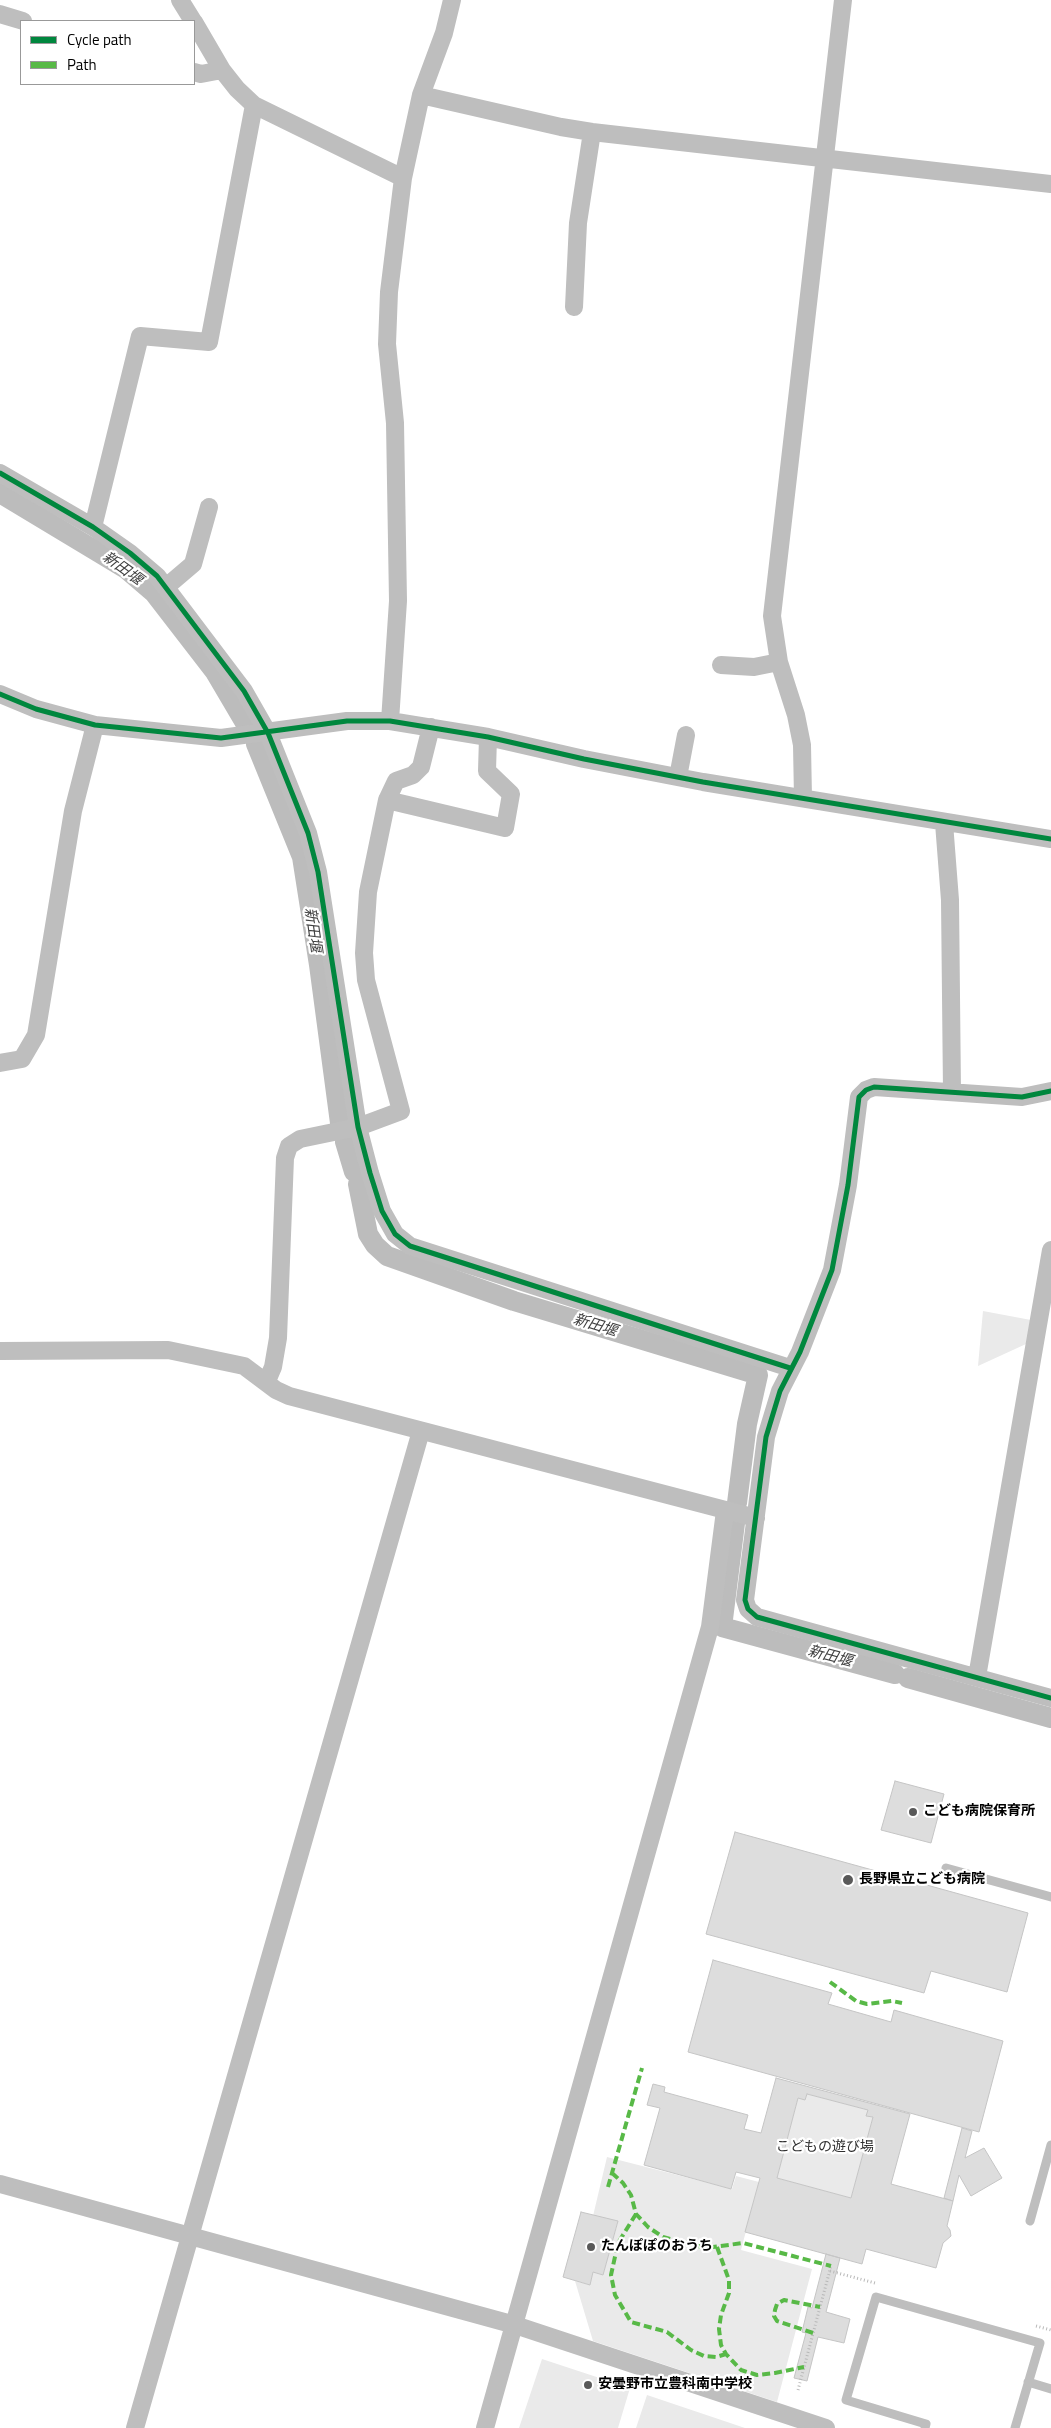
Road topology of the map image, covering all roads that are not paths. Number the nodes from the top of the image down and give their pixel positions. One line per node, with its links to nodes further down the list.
1 (180, 0): 6 (street)
2 (452, 0): 10 (street)
3 (844, 0): 13 (street)
4 (0, 14): 5 (street)
5 (20, 20)
6 (192, 20)
7 (195, 25): 8 (street)
8 (222, 70): 9 (street); 11 (street)
9 (195, 72)
10 (421, 95): 12 (street); 14 (street)
11 (254, 105): 14 (street); 19 (street)
12 (592, 132): 13 (street); 16 (street)
13 (824, 158): 15 (street); 21 (street)
14 (403, 178): 24 (street)
15 (1051, 184)
16 (574, 307)
17 (0, 473): 19 (street)
18 (209, 507): 20 (street)
19 (93, 527): 20 (street)
20 (166, 587): 27 (street)
21 (779, 662): 22 (street); 31 (street)
22 (721, 665)
23 (0, 694): 25 (street)
24 (390, 721): 26 (street); 27 (street)
25 (95, 725): 27 (street); 35 (street)
26 (431, 727): 29 (street); 32 (street)
27 (268, 733): 38 (street)
28 (686, 735): 30 (street)
29 (488, 737): 30 (street); 32 (street)
30 (678, 777): 31 (street)
31 (804, 798): 33 (street)
32 (387, 800): 38 (street)
33 (944, 823): 34 (street); 37 (street)
34 (1051, 839)
35 (0, 1063)
36 (1051, 1090): 37 (street)
37 (952, 1092): 41 (street)
38 (358, 1127): 41 (street); 42 (street)
39 (1051, 1250): 46 (street)
40 (0, 1351): 42 (street)
41 (790, 1368): 45 (street)
42 (267, 1381): 43 (street)
43 (421, 1431): 44 (street); 53 (street)
44 (725, 1511): 45 (street); 54 (street)
45 (756, 1518): 46 (street)
46 (977, 1677): 47 (street)
47 (1051, 1698)
48 (946, 1868): 49 (lane)
49 (1051, 1897)
50 (1051, 2146): 52 (lane)
51 (0, 2184): 53 (street)
52 (1030, 2221)
53 (190, 2236): 54 (street); 57 (street)
54 (514, 2325): 58 (street); 59 (street)
55 (1028, 2382): 56 (lane); 60 (lane); 61 (lane)
56 (1051, 2389)
57 (135, 2428)
58 (485, 2428)
59 (826, 2428)
60 (925, 2428)
61 (1015, 2428)

